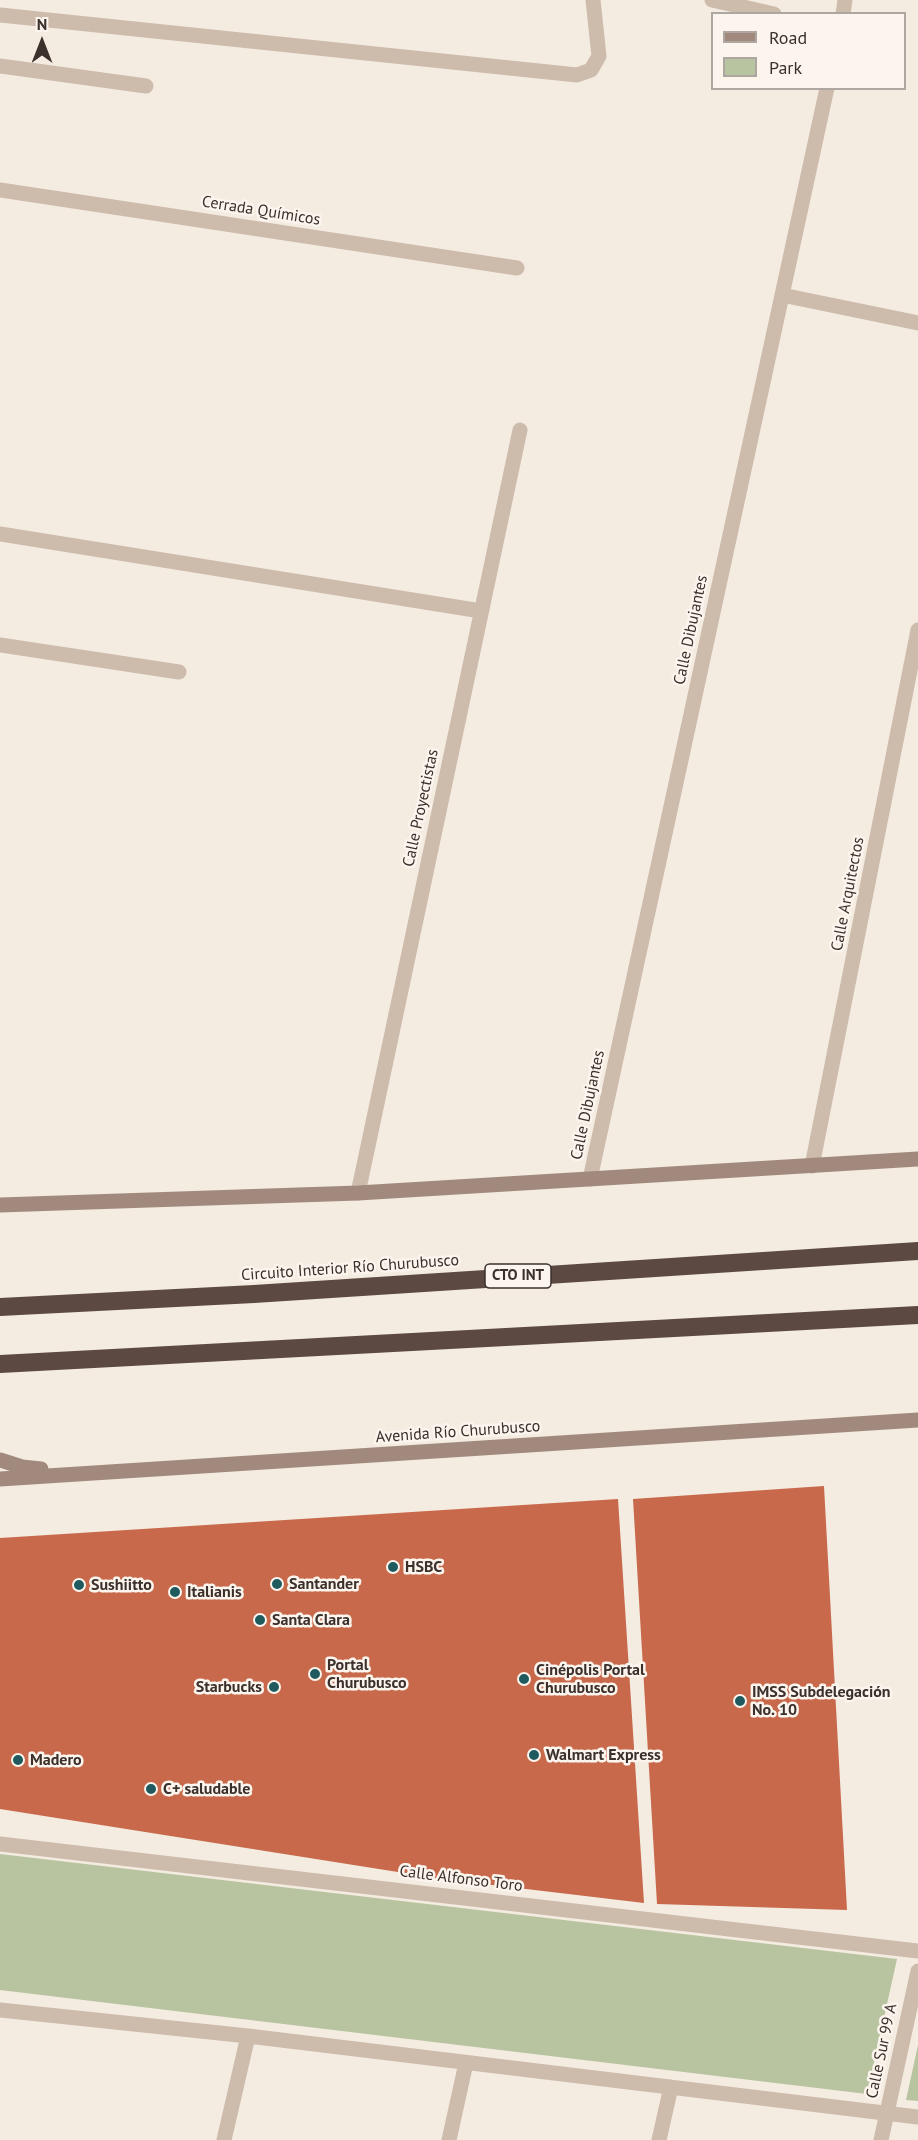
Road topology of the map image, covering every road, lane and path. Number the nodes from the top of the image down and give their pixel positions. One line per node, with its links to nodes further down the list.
1 (593, 0): 4 (street)
2 (712, 0): 3 (street)
3 (765, 12)
4 (0, 15)
5 (0, 66): 6 (street)
6 (146, 86)
7 (827, 90): 10 (street, Calle Dibujantes)
8 (0, 190): 9 (street, Cerrada Químicos)
9 (517, 268)
10 (782, 295): 11 (street); 20 (street, Calle Dibujantes)
11 (918, 323)
12 (520, 430): 14 (street, Calle Proyectistas)
13 (0, 534): 14 (street)
14 (481, 611): 21 (street, Calle Proyectistas)
15 (918, 630): 19 (street, Calle Arquitectos)
16 (0, 645): 17 (street)
17 (179, 672)
18 (918, 1159): 19 (main road)
19 (812, 1166): 20 (main road)
20 (590, 1179): 21 (main road)
21 (358, 1193): 22 (main road)
22 (28, 1204): 23 (main road); 24 (main road)
23 (0, 1205)
24 (0, 1215)
25 (918, 1251): 26 (highway, Circuito Interior Río Churubusco / CTO INT)
26 (0, 1307)
27 (918, 1315): 28 (highway)
28 (0, 1364)
29 (918, 1420): 31 (main road, Avenida Río Churubusco)
30 (0, 1460): 31 (main road)
31 (77, 1474): 32 (main road, Avenida Río Churubusco)
32 (0, 1479)
33 (0, 1844): 34 (street, Calle Alfonso Toro)
34 (918, 1951)
35 (918, 1971): 40 (street, Calle Sur 99 A)
36 (0, 2010): 37 (street)
37 (248, 2036): 38 (street); 42 (street)
38 (466, 2062): 39 (street); 43 (street)
39 (671, 2087): 40 (street); 44 (street)
40 (887, 2113): 41 (street); 45 (street, Calle Sur 99 A)
41 (918, 2117)
42 (224, 2140)
43 (449, 2140)
44 (659, 2140)
45 (881, 2140)

